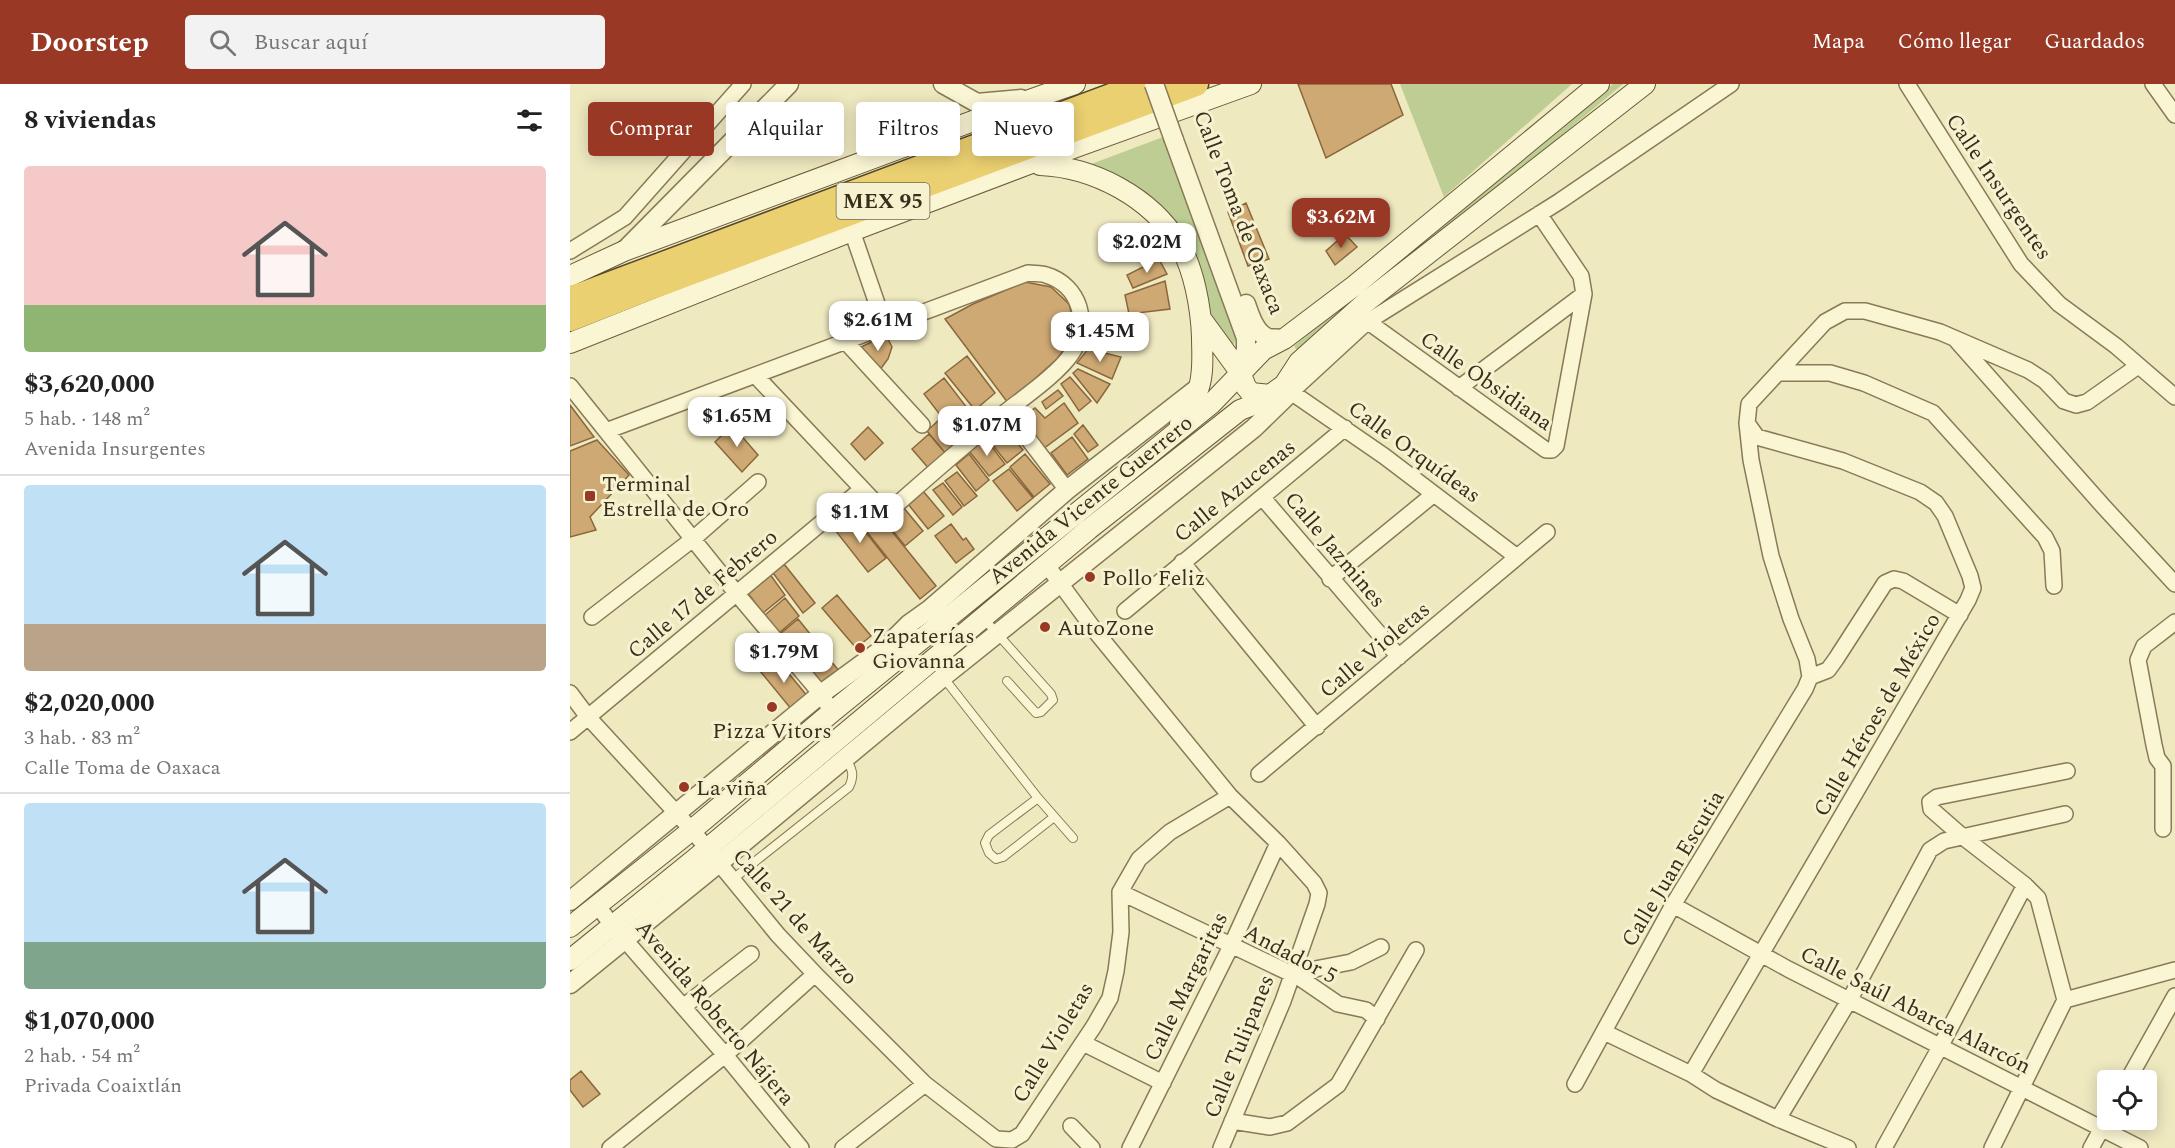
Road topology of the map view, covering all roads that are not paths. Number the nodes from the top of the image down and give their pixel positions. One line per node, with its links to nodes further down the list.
1 (743, 84): 21 (street)
2 (789, 84): 22 (street)
3 (943, 84): 15 (street)
4 (1075, 84): 15 (main road)
5 (1143, 84): 25 (highway, MEX 95)
6 (1154, 84): 17 (street, Calle Toma de Oaxaca, bridge)
7 (1166, 84): 17 (street, Calle Toma de Oaxaca)
8 (1196, 84): 27 (highway, MEX 95)
9 (1251, 84): 18 (main road)
10 (1599, 84): 31 (main road)
11 (1645, 84): 26 (main road, Avenida Vicente Guerrero)
12 (1731, 84): 19 (street)
13 (1907, 84): 34 (street, Calle Insurgentes)
14 (2153, 84): 16 (street)
15 (1032, 99): 22 (main road)
16 (2175, 115)
17 (1180, 138): 31 (street, Calle Toma de Oaxaca); 35 (street, Calle Toma de Oaxaca)
18 (1029, 164): 20 (main road); 28 (main road)
19 (1539, 214): 24 (street); 26 (street)
20 (852, 231): 29 (street); 33 (main road)
21 (570, 251)
22 (624, 251): 23 (main road)
23 (570, 276)
24 (1584, 294): 40 (street); 40 (street, Calle Obsidiana)
25 (570, 299)
26 (1361, 317): 40 (street, Calle Obsidiana); 41 (main road, Avenida Vicente Guerrero)
27 (570, 319)
28 (1202, 320): 35 (main road); 39 (main road)
29 (885, 327): 32 (street); 43 (street)
30 (1954, 338): 34 (street); 36 (street); 62 (street)
31 (1284, 339): 35 (main road)
32 (846, 342): 37 (street); 45 (street)
33 (570, 343)
34 (2138, 366): 42 (street, Calle Insurgentes)
35 (1240, 372): 41 (main road); 47 (main road)
36 (1778, 373): 44 (street); 63 (street)
37 (756, 376): 48 (street); 50 (street)
38 (570, 386): 48 (street)
39 (1199, 387): 47 (main road); 51 (street)
40 (1459, 388)
41 (1282, 391): 46 (street, Calle Orquídeas); 58 (main road, Avenida Vicente Guerrero); 61 (street)
42 (2175, 397)
43 (1007, 411): 50 (street); 51 (street)
44 (1747, 423): 67 (street); 76 (street)
45 (922, 425)
46 (1345, 428): 52 (street, Calle Orquídeas); 53 (street, Calle Azucenas)
47 (1177, 430): 59 (main road)
48 (606, 431): 55 (street)
49 (759, 482): 55 (street)
50 (862, 489): 65 (street, Calle 17 de Febrero)
51 (1067, 490): 73 (street)
52 (1434, 494): 56 (street, Calle Orquídeas); 60 (street)
53 (1262, 497): 57 (street, Calle Azucenas); 60 (street, Calle Jazmines)
54 (1547, 532): 56 (street, Calle Violetas)
55 (693, 538): 65 (street); 68 (street)
56 (1517, 557): 74 (street, Calle Violetas)
57 (1182, 562): 66 (street, Calle Azucenas); 82 (street)
58 (1046, 564): 61 (street); 64 (main road, Avenida Vicente Guerrero)
59 (1006, 571): 64 (main road); 72 (main road)
60 (1330, 579): 74 (street, Calle Jazmines)
61 (1060, 583): 71 (street); 88 (street)
62 (2175, 584)
63 (2054, 586)
64 (1018, 588): 69 (main road, Avenida Vicente Guerrero)
65 (737, 594): 79 (street); 81 (street, Calle 17 de Febrero)
66 (1125, 611)
67 (1960, 615): 76 (street, Calle Héroes de México); 112 (street, Calle Héroes de México)
68 (592, 617)
69 (983, 617): 71 (lane); 75 (main road, Avenida Vicente Guerrero)
70 (2175, 622): 85 (street)
71 (997, 633): 75 (street); 77 (lane)
72 (924, 638): 73 (main road); 80 (main road)
73 (888, 645): 79 (street)
74 (1399, 657): 82 (street, Calle Violetas)
75 (936, 669): 84 (street); 89 (lane); 98 (main road, Avenida Vicente Guerrero)
76 (1810, 677): 104 (street, Calle Juan Escutia)
77 (1007, 681)
78 (570, 693): 81 (street, Calle 21 de Marzo)
79 (821, 694): 80 (street); 90 (street)
80 (832, 712): 94 (main road)
81 (588, 717): 83 (street, Calle 17 de Febrero); 90 (street, Calle 21 de Marzo)
82 (1317, 727): 87 (street, Calle Violetas)
83 (570, 732)
84 (846, 758): 98 (street); 99 (lane)
85 (2169, 764): 93 (street)
86 (2067, 771): 95 (street)
87 (1259, 774)
88 (1230, 796): 97 (street); 101 (street)
89 (1038, 798): 92 (lane); 92 (lane)
90 (676, 813): 94 (street, Calle 21 de Marzo); 102 (street)
91 (2065, 814): 95 (street)
92 (1054, 817): 96 (lane)
93 (2163, 829)
94 (692, 830): 98 (street, Calle 21 de Marzo); 103 (main road)
95 (1962, 837): 100 (street); 119 (street)
96 (1073, 838)
97 (1278, 843): 108 (street, Calle Margaritas); 116 (street, Calle Tulipanes)
98 (713, 856): 99 (street, Calle 21 de Marzo); 105 (main road, Avenida Vicente Guerrero); 107 (street)
99 (733, 879): 115 (street, Calle 21 de Marzo)
100 (2025, 885): 120 (street); 125 (street)
101 (1120, 892): 108 (street, Andador 5); 124 (street, Calle Violetas)
102 (570, 900)
103 (597, 904): 105 (street, Avenida Roberto Nájera); 106 (main road)
104 (1673, 905): 112 (street, Calle Saúl Abarca Alarcón); 123 (street, Calle Juan Escutia)
105 (612, 925): 107 (street, Avenida Roberto Nájera); 113 (main road, Avenida Vicente Guerrero)
106 (570, 927)
107 (625, 940): 117 (street); 121 (street, Avenida Roberto Nájera)
108 (1232, 946): 116 (street, Andador 5); 129 (street, Calle Margaritas)
109 (1381, 947): 116 (street)
110 (1416, 950): 122 (street)
111 (751, 954): 121 (street)
112 (1762, 955): 119 (street, Calle Saúl Abarca Alarcón); 128 (street, Calle Héroes de México)
113 (570, 960)
114 (2175, 970): 120 (street)
115 (815, 975): 126 (street); 130 (street, Calle 21 de Marzo)
116 (1296, 976): 122 (street, Andador 5); 135 (street, Calle Tulipanes)
117 (570, 984)
118 (2175, 996): 127 (street)
119 (1850, 999): 125 (street, Calle Saúl Abarca Alarcón); 133 (street)
120 (2065, 1000): 132 (street)
121 (683, 1007): 126 (street, Avenida Roberto Nájera)
122 (1377, 1019): 135 (street)
123 (1604, 1032): 128 (street); 131 (street, Calle Juan Escutia)
124 (1083, 1043): 129 (street); 139 (street, Calle Violetas)
125 (1940, 1047): 132 (street, Calle Saúl Abarca Alarcón); 147 (street)
126 (725, 1055): 140 (street); 141 (street, Avenida Roberto Nájera)
127 (2134, 1070)
128 (1691, 1074): 133 (street)
129 (1163, 1083): 144 (street, Calle Margaritas)
130 (925, 1084): 139 (street, Calle 21 de Marzo); 142 (street)
131 (1575, 1084)
132 (2023, 1089): 134 (street, Calle Saúl Abarca Alarcón); 148 (street)
133 (1778, 1119): 146 (street)
134 (2097, 1120)
135 (1232, 1121): 145 (street, Calle Tulipanes)
136 (1071, 1126): 143 (street)
137 (2100, 1130): 149 (street)
138 (2114, 1130): 150 (street, Calle Saúl Abarca Alarcón)
139 (1012, 1140)
140 (610, 1148)
141 (801, 1148)
142 (843, 1148)
143 (1092, 1148)
144 (1130, 1148)
145 (1221, 1148)
146 (1848, 1148)
147 (1884, 1148)
148 (1992, 1148)
149 (2091, 1148)
150 (2140, 1148)

